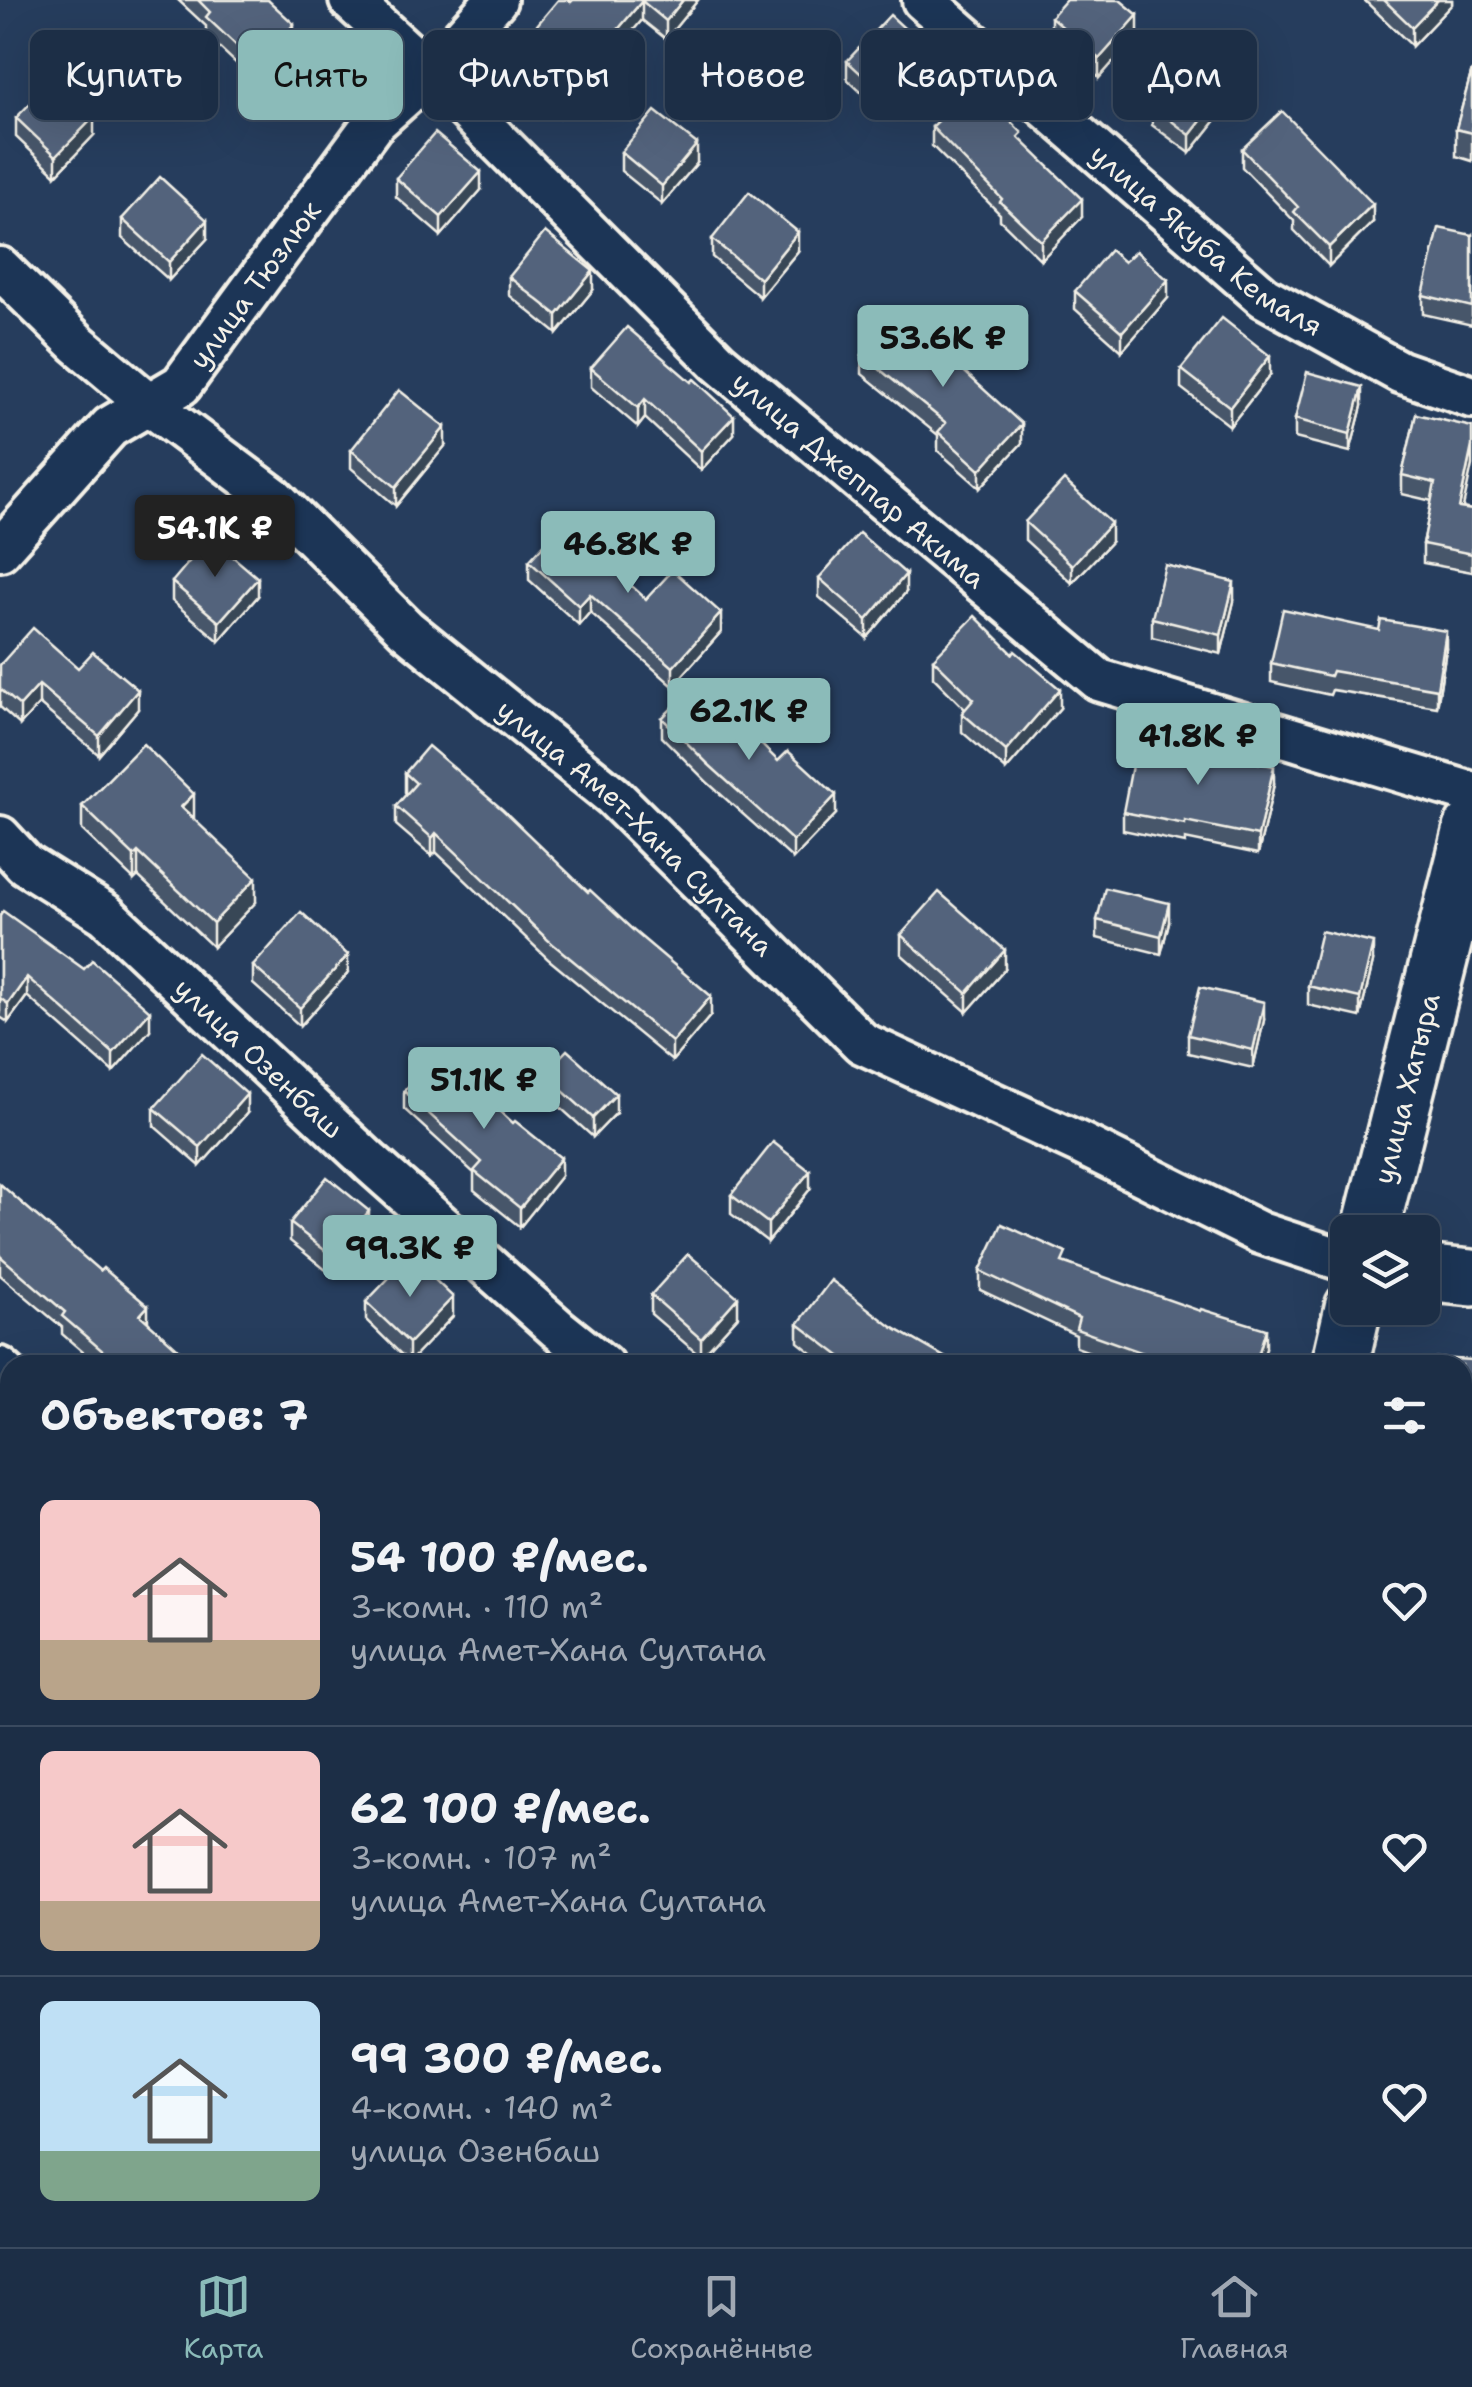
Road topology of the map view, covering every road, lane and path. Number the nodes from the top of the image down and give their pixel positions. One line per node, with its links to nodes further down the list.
1 (350, 0): 5 (street, улица Джеппар Акима)
2 (496, 0): 4 (street, улица Тюзлюк)
3 (923, 0): 9 (street, улица Якуба Кемаля)
4 (469, 30)
5 (423, 67)
6 (423, 79): 10 (street, улица Тюзлюк)
7 (477, 120): 12 (street, улица Джеппар Акима)
8 (0, 268): 10 (street, улица Амет-Хана Султана)
9 (1472, 397)
10 (150, 404): 11 (street, улица Тюзлюк); 16 (street, улица Амет-Хана Султана)
11 (0, 550)
12 (1472, 793)
13 (1472, 829): 15 (street, улица Хатыра)
14 (0, 837): 20 (street, улица Озенбаш)
15 (1374, 1215)
16 (1330, 1256)
17 (1440, 1274): 18 (street)
18 (1472, 1278)
19 (1349, 1325): 21 (street)
20 (590, 1355)
21 (1342, 1355)

